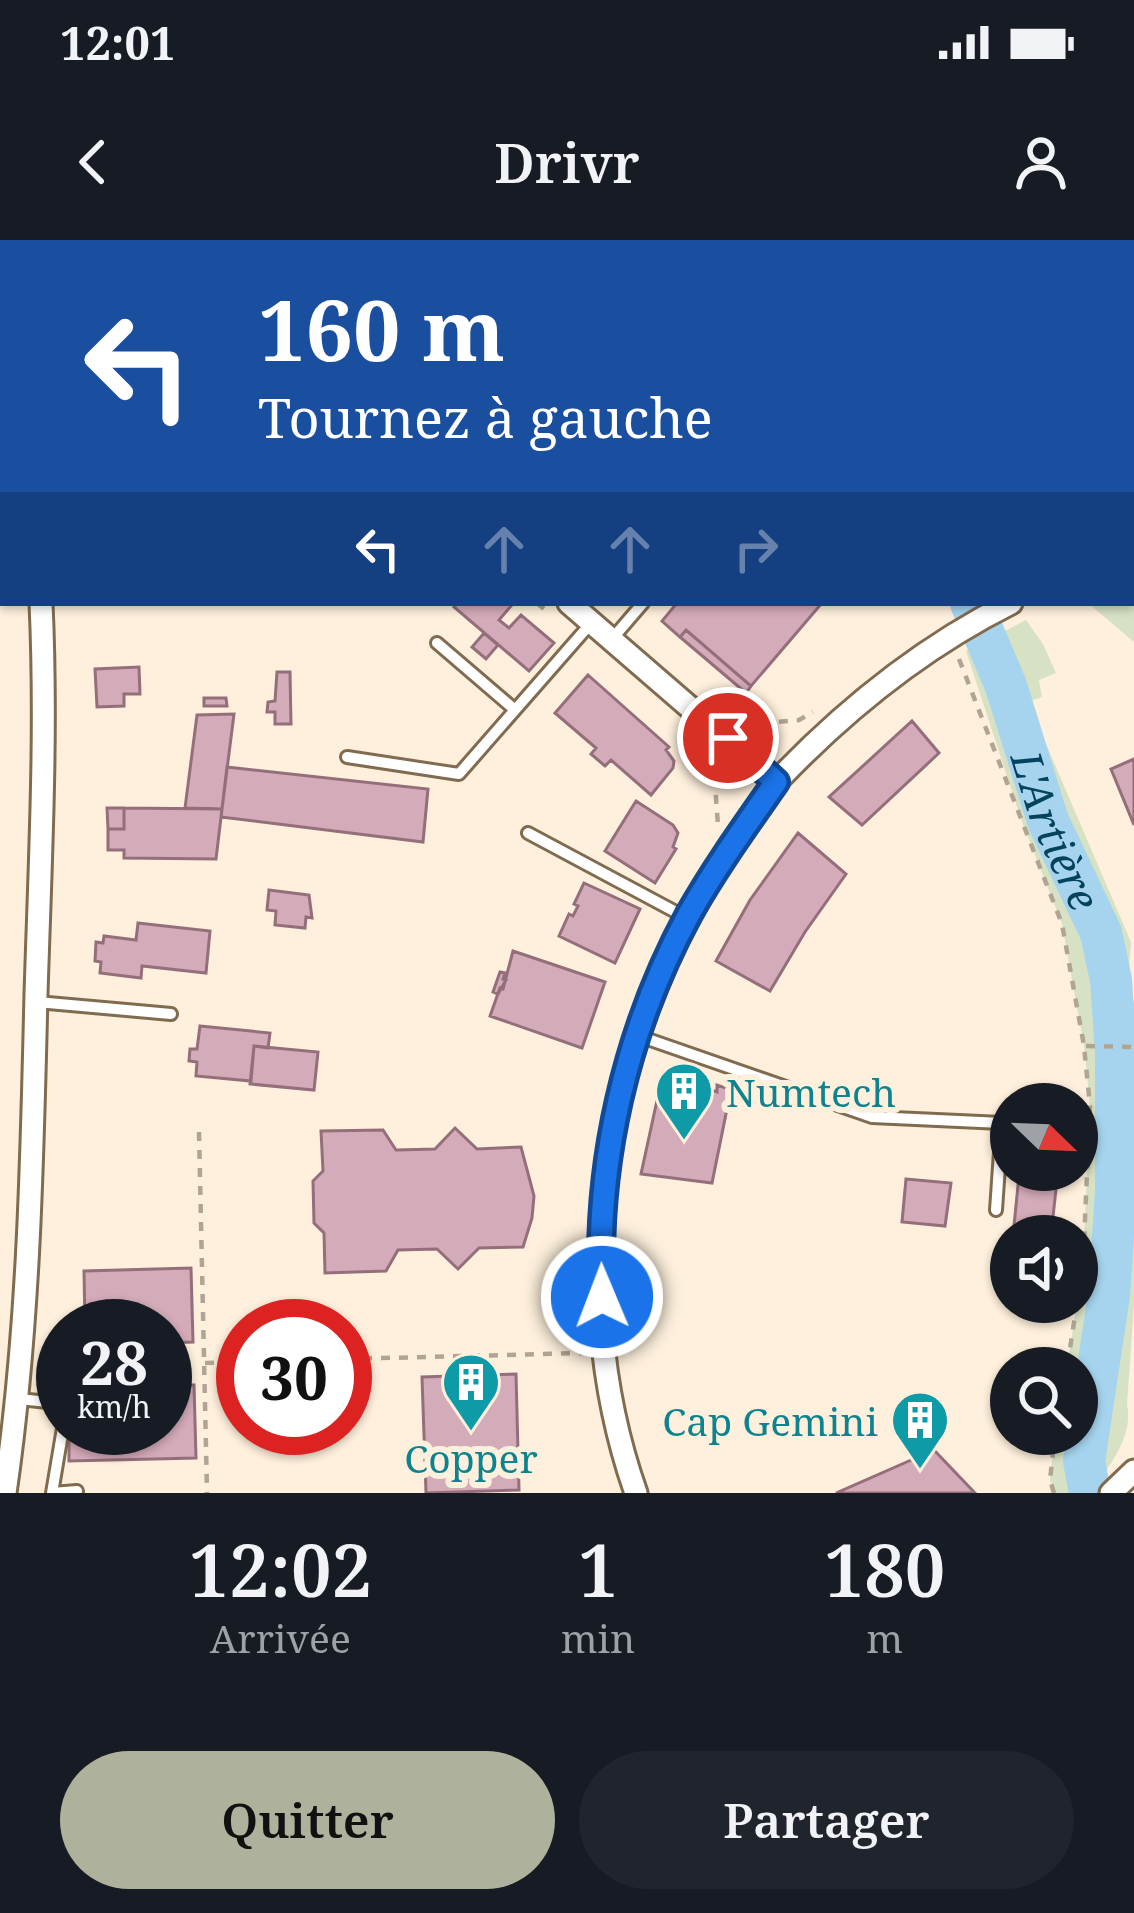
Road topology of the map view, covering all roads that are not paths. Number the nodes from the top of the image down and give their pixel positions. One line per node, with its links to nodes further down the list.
1 (41, 606): 13 (street)
2 (575, 606): 5 (street)
3 (640, 606): 6 (lane)
4 (1005, 606): 10 (street)
5 (592, 622): 6 (street); 8 (lane)
6 (612, 639): 10 (street)
7 (437, 643): 8 (lane)
8 (514, 709): 9 (lane)
9 (347, 757)
10 (776, 782): 12 (street)
11 (528, 833): 12 (lane)
12 (687, 917): 15 (street)
13 (36, 1001): 14 (lane); 17 (street)
14 (172, 1014)
15 (636, 1035): 16 (lane); 25 (street)
16 (996, 1210)
17 (19, 1399): 18 (lane); 23 (street)
18 (36, 1401)
19 (58, 1455): 24 (lane)
20 (1134, 1471): 22 (street)
21 (77, 1491): 24 (lane)
22 (1112, 1492)
23 (5, 1493)
24 (52, 1493)
25 (636, 1493)

